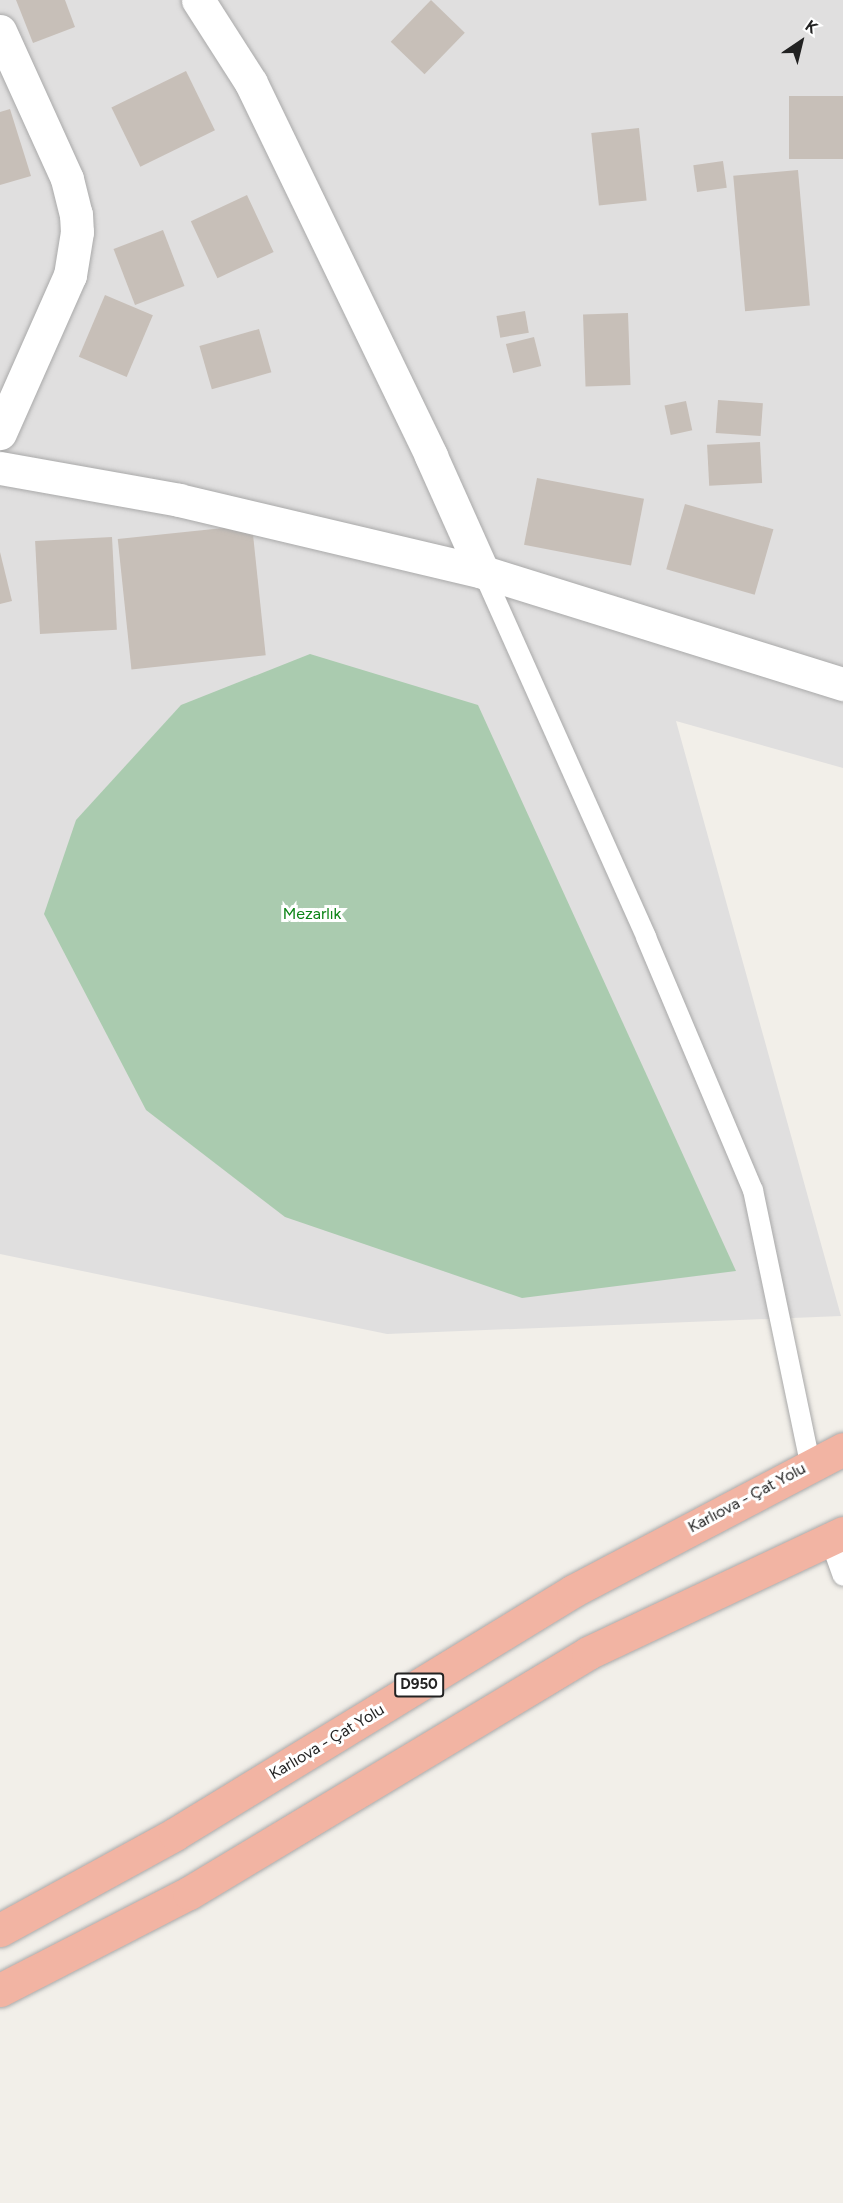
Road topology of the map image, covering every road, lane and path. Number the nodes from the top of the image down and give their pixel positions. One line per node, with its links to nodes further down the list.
1 (198, 0): 5 (street)
2 (0, 31): 3 (street)
3 (0, 433)
4 (0, 468): 5 (street)
5 (483, 572): 6 (street); 8 (lane)
6 (843, 684)
7 (843, 1449): 8 (highway, Karlıova - Çat Yolu / D950)
8 (810, 1464): 11 (highway, Karlıova - Çat Yolu / D950)
9 (836, 1535): 10 (lane); 12 (highway)
10 (843, 1576)
11 (0, 1930)
12 (0, 1989)

